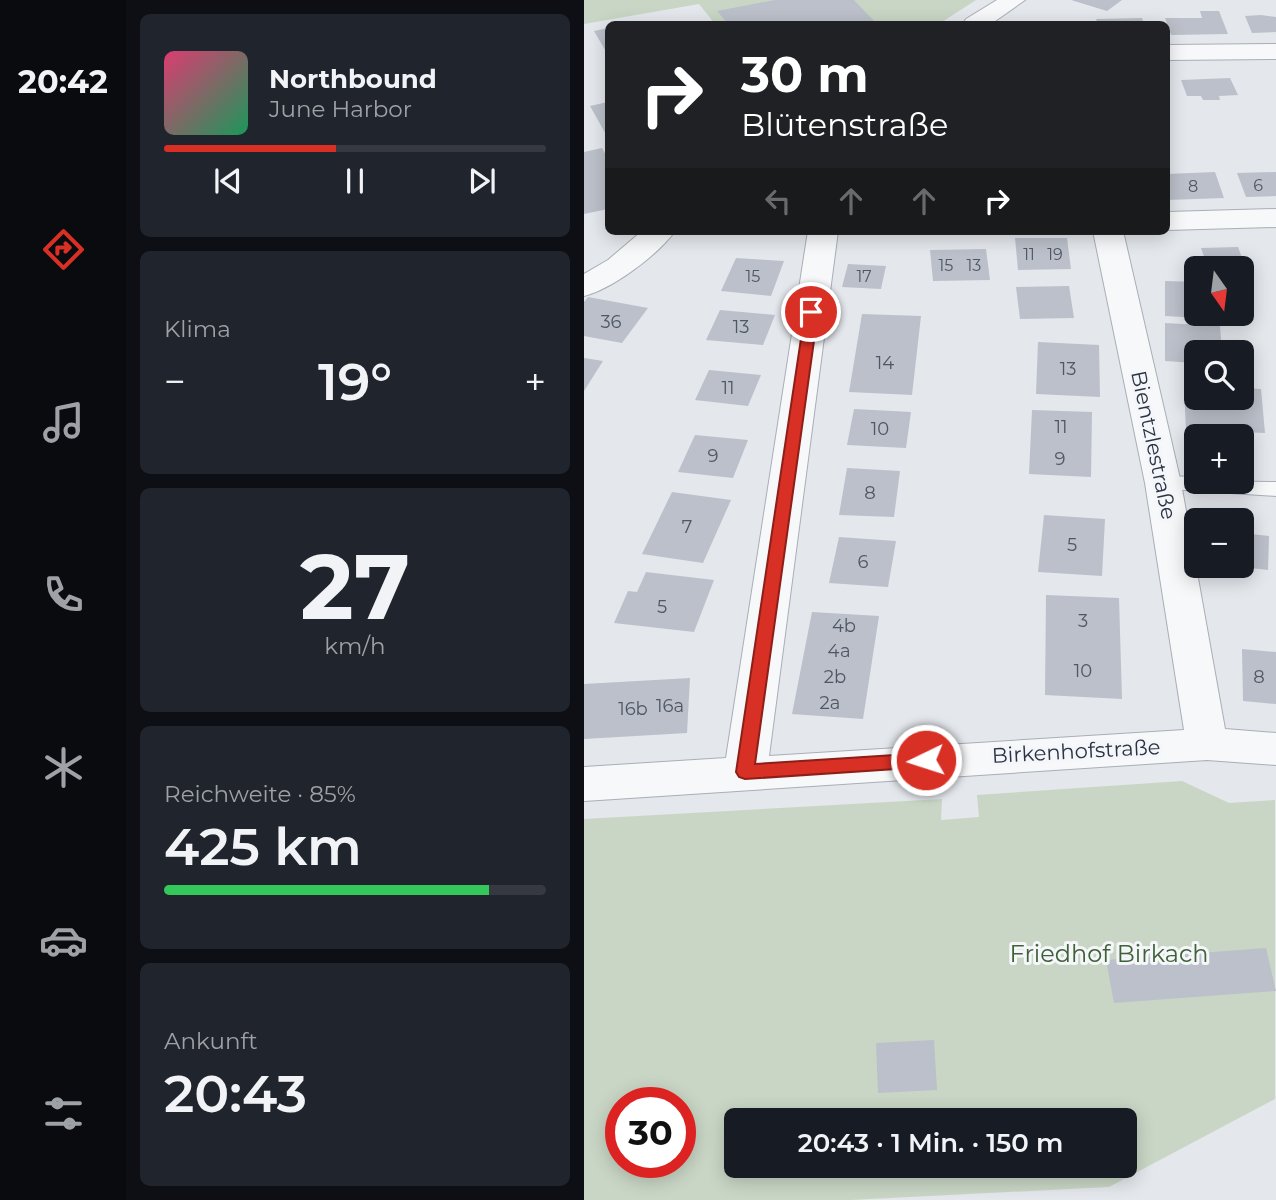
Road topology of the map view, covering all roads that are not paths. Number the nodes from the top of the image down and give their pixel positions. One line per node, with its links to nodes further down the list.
1 (1013, 0): 2 (street)
2 (980, 21)
3 (1275, 51): 4 (street)
4 (1170, 53)
5 (1275, 218): 6 (street)
6 (1170, 221)
7 (655, 235): 10 (street)
8 (822, 235): 15 (street)
9 (1109, 235): 11 (street, Bientzlestraße)
10 (584, 287)
11 (1163, 482): 12 (lane); 13 (street, Bientzlestraße)
12 (1275, 489)
13 (1207, 744): 14 (street, Birkenhofstraße); 15 (street, Birkenhofstraße)
14 (1275, 749)
15 (745, 772): 16 (street, Birkenhofstraße)
16 (584, 784)

